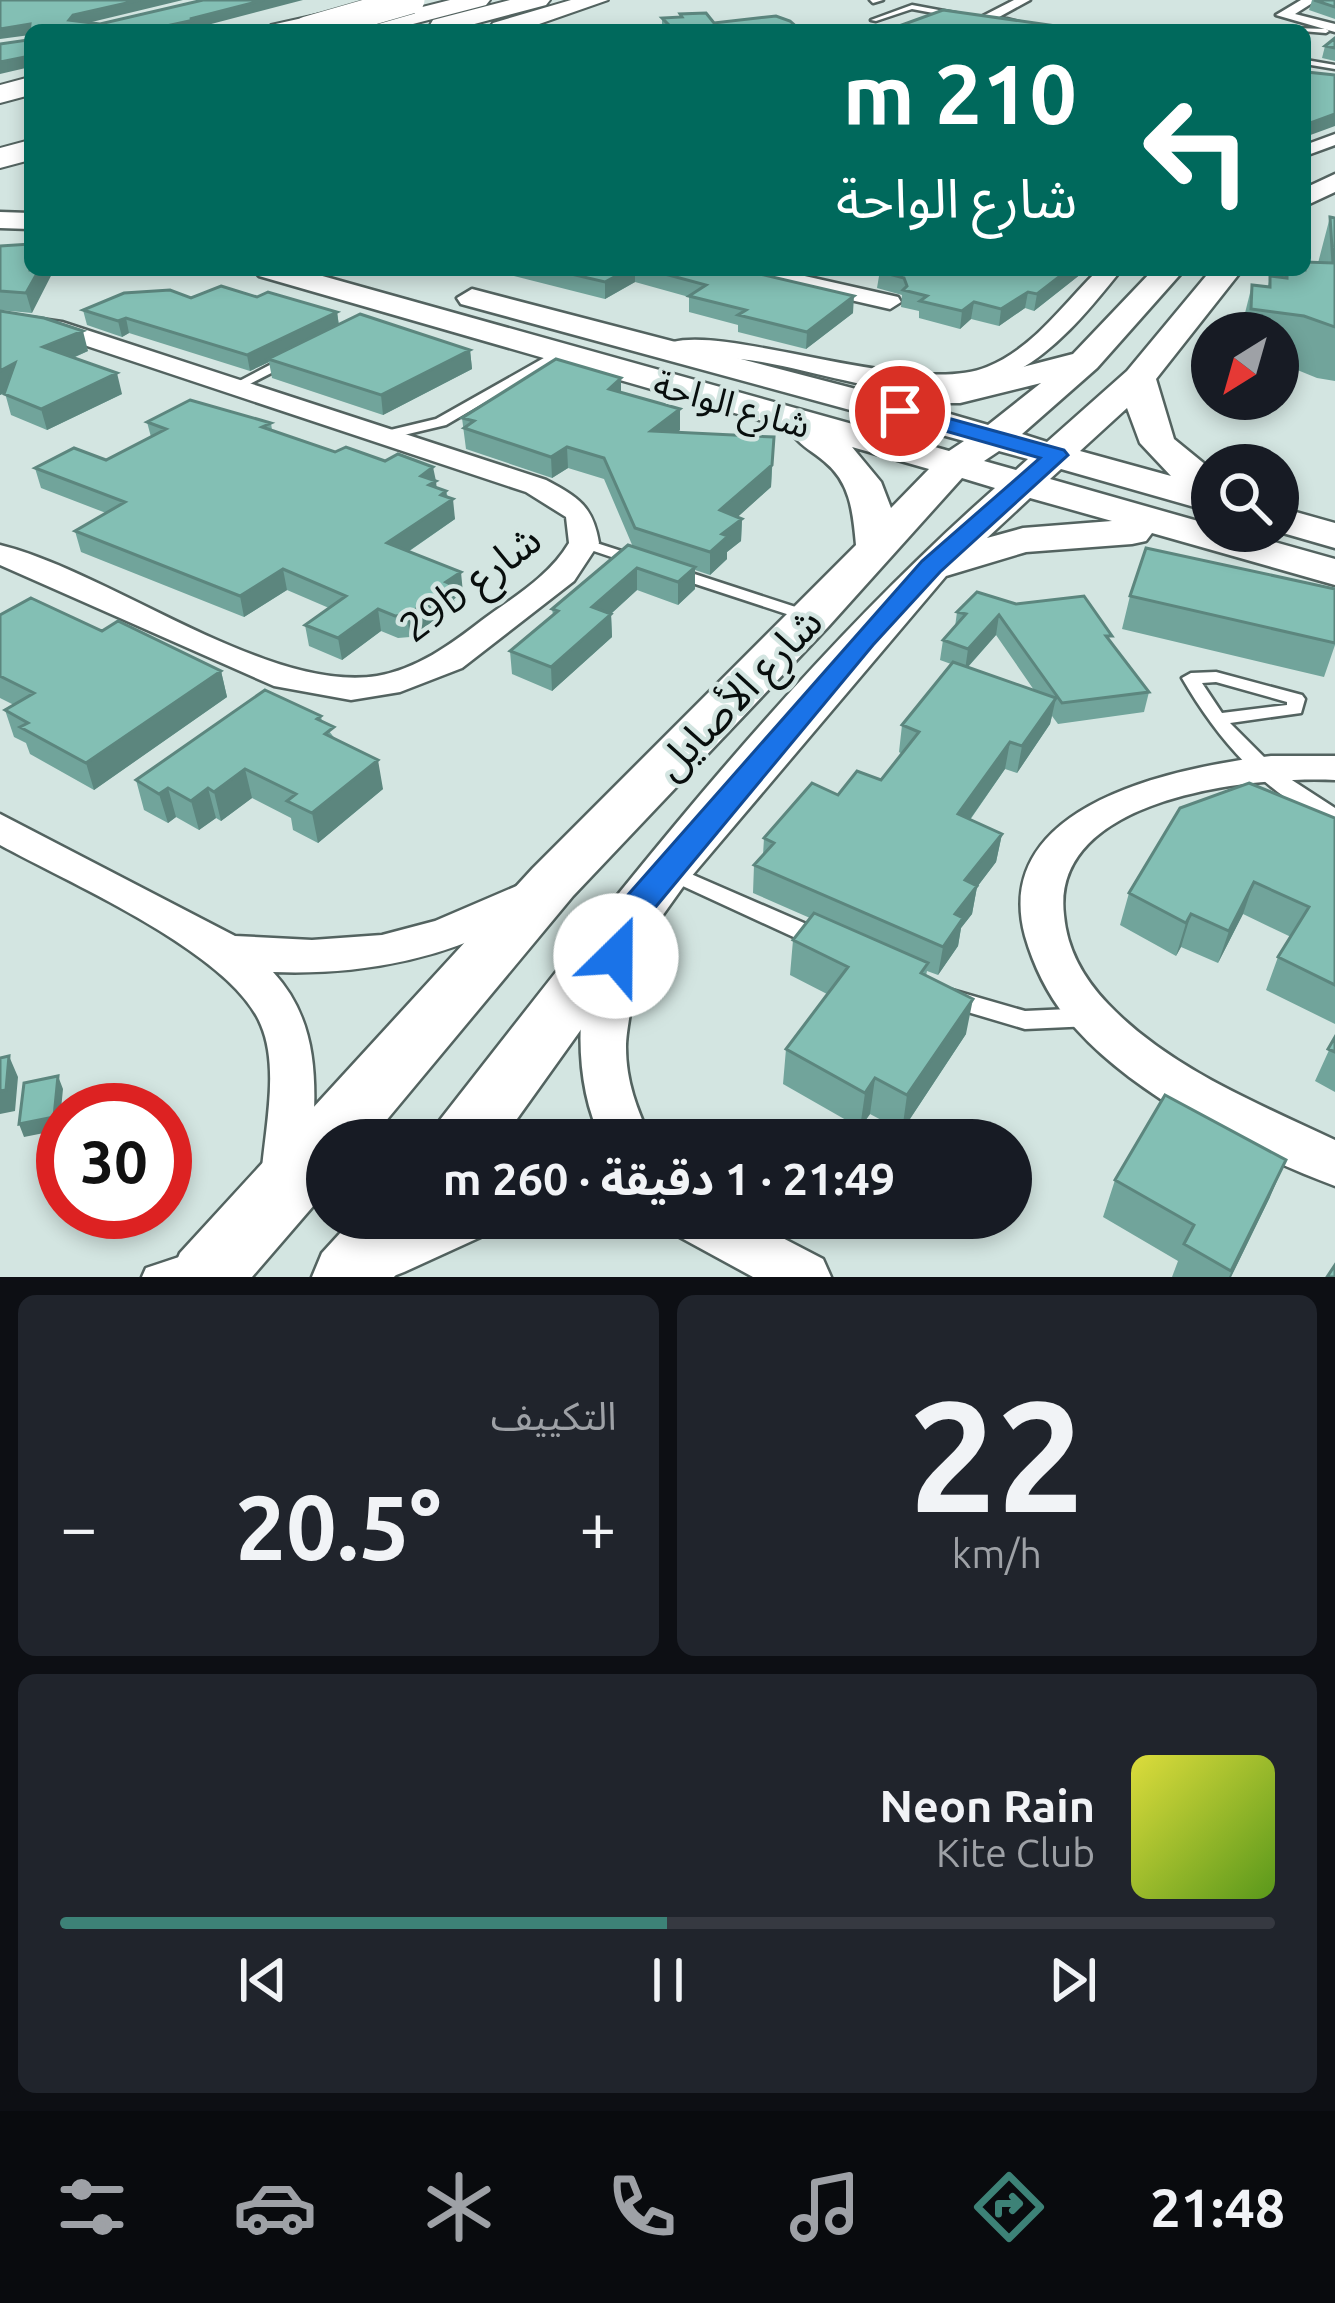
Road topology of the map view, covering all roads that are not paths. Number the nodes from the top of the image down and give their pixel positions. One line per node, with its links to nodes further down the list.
1 (411, 0): 14 (highway, bridge)
2 (423, 0): 13 (highway)
3 (478, 0): 9 (highway)
4 (538, 0): 15 (highway)
5 (570, 0): 16 (highway)
6 (596, 0): 17 (highway)
7 (1024, 0): 11 (street)
8 (1310, 0): 19 (street)
9 (366, 9): 12 (highway)
10 (874, 20): 11 (lane)
11 (989, 20): 18 (street)
12 (284, 24)
13 (309, 24)
14 (328, 24)
15 (447, 24)
16 (490, 24)
17 (516, 24)
18 (1010, 24)
19 (1330, 29)
20 (286, 276): 29 (main road, شارع الواحة)
21 (388, 276): 28 (main road, شارع الواحة)
22 (807, 276): 26 (street)
23 (1104, 276): 28 (street)
24 (1163, 276): 31 (main road, شارع الأصايل)
25 (1222, 276): 34 (main road, شارع الأصايل)
26 (890, 302)
27 (0, 320): 35 (street, 29b شارع)
28 (670, 349): 33 (main road, شارع الواحة)
29 (558, 354): 32 (main road, شارع الواحة); 37 (lane)
30 (295, 357): 35 (lane)
31 (1085, 361): 33 (main road); 40 (main road, شارع الأصايل)
32 (603, 367): 36 (main road, شارع الواحة); 40 (main road)
33 (764, 374): 40 (main road, شارع الواحة)
34 (1139, 378): 41 (main road, شارع الأصايل); 42 (main road)
35 (234, 387): 38 (street, 29b شارع)
36 (731, 402): 40 (main road, شارع الواحة); 46 (main road)
37 (441, 422): 38 (lane); 39 (lane)
38 (383, 435): 39 (street, 29b شارع)
39 (432, 452): 45 (street, 29b شارع)
40 (973, 452): 41 (main road, شارع الواحة); 41 (main road); 46 (main road, شارع الأصايل)
41 (1037, 470): 43 (main road, شارع الواحة); 50 (main road, شارع الأصايل)
42 (1191, 471)
43 (1191, 513)
44 (1191, 520): 50 (main road)
45 (584, 543): 48 (street, 29b شارع); 49 (lane)
46 (877, 548): 53 (main road, شارع الأصايل)
47 (1289, 552): 52 (main road, شارع الواحة)
48 (0, 554)
49 (646, 563)
50 (931, 567): 59 (main road, شارع الأصايل)
51 (667, 570): 53 (lane)
52 (1335, 572)
53 (812, 618): 60 (main road, شارع الأصايل)
54 (1219, 719): 54 (lane); 56 (lane)
55 (1335, 767): 56 (street)
56 (1267, 770): 57 (lane); 65 (street)
57 (1335, 816)
58 (0, 828): 63 (street)
59 (666, 870): 61 (main road, شارع الأصايل); 62 (lane)
60 (553, 883): 63 (street); 66 (main road, شارع الأصايل)
61 (623, 923): 67 (main road, شارع الأصايل); 68 (street)
62 (832, 945)
63 (228, 952): 69 (street)
64 (936, 992): 65 (lane)
65 (1092, 1017): 70 (street)
66 (347, 1119)
67 (480, 1119)
68 (616, 1119)
69 (306, 1121)
70 (1335, 1165)
71 (306, 1166): 75 (main road, شارع الأصايل)
72 (409, 1239): 74 (street)
73 (735, 1239): 77 (street)
74 (368, 1254)
75 (216, 1265): 76 (lane)
76 (155, 1277)
77 (804, 1277)

